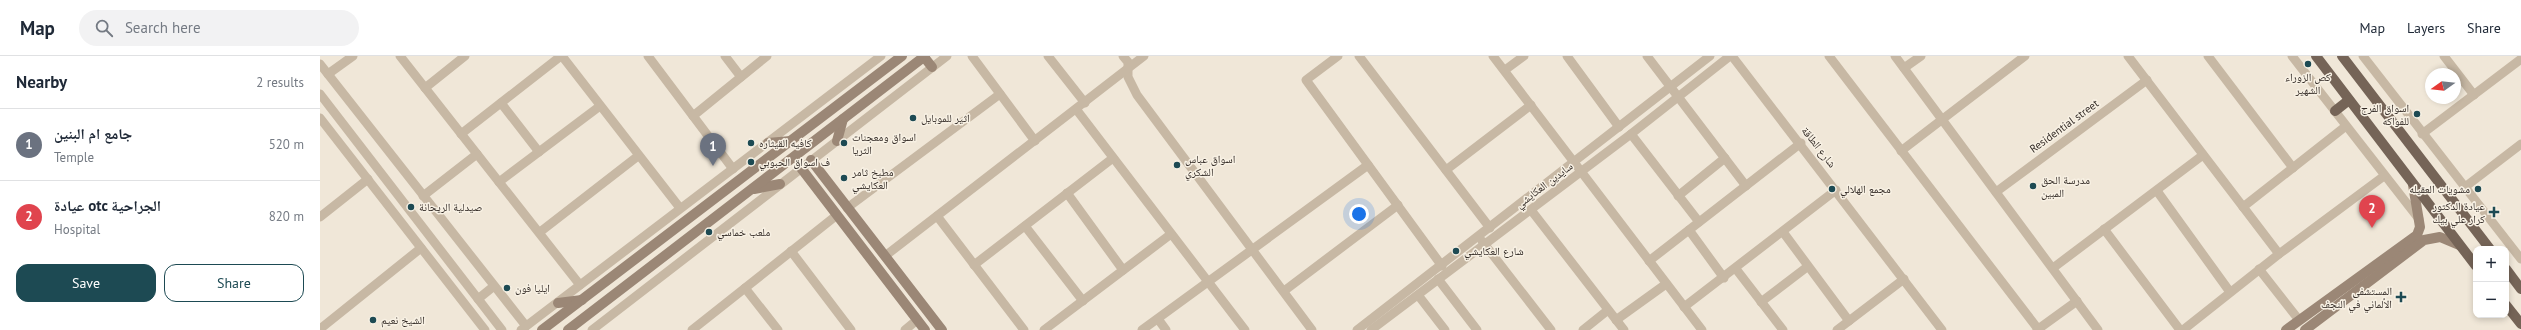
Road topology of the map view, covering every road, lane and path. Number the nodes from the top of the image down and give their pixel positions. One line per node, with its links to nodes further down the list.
1 (353, 56): 41 (street)
2 (400, 56): 44 (street)
3 (465, 56): 44 (street)
4 (562, 56): 51 (street); 54 (street)
5 (648, 56): 57 (street)
6 (725, 56): 42 (street)
7 (767, 56): 42 (street)
8 (881, 56): 69 (street)
9 (902, 56): 66 (main road)
10 (925, 56): 37 (main road); 59 (main road)
11 (947, 56): 37 (street)
12 (972, 56): 47 (street)
13 (1048, 56): 52 (street)
14 (1123, 56): 38 (street)
15 (1144, 56): 38 (street)
16 (1338, 56): 81 (street)
17 (1359, 56): 85 (street)
18 (1493, 56): 40 (street)
19 (1524, 56): 40 (street)
20 (1567, 56): 62 (street)
21 (1647, 56): 45 (street)
22 (1710, 56): 45 (street, سايدين العكايشي)
23 (1731, 56): 49 (street, سايدين العكايشي); 70 (street, شارع الطاقة)
24 (1828, 56): 72 (street)
25 (1895, 56): 39 (street)
26 (1921, 56): 39 (street)
27 (2026, 56): 60 (street)
28 (2208, 56): 83 (street)
29 (2292, 56): 56 (street)
30 (2316, 56): 50 (main road)
31 (2342, 56): 124 (main road)
32 (2363, 56): 65 (street)
33 (2444, 56): 48 (street)
34 (2131, 57): 43 (street)
35 (2521, 59): 48 (street)
36 (320, 64): 41 (street)
37 (932, 67): 67 (street)
38 (1128, 68): 52 (street); 127 (street)
39 (1904, 68): 60 (street)
40 (1505, 70): 53 (street)
41 (328, 74): 99 (street)
42 (741, 77): 57 (street)
43 (2147, 80): 75 (street); 97 (street, Residential street)
44 (425, 88): 63 (street)
45 (1671, 88): 49 (street); 62 (street, سايدين العكايشي)
46 (320, 94): 155 (street)
47 (1000, 94): 68 (street); 104 (street)
48 (2474, 95): 65 (street)
49 (1678, 97): 64 (street, سايدين العكايشي); 78 (street)
50 (2349, 100): 56 (main road); 91 (main road)
51 (500, 103): 63 (street); 73 (street)
52 (1085, 103): 55 (street)
53 (1531, 105): 80 (street); 85 (street)
54 (600, 106): 73 (street); 76 (street)
55 (1076, 109): 68 (street); 77 (street)
56 (2335, 111): 61 (street)
57 (693, 116): 84 (street)
58 (320, 118): 88 (street)
59 (843, 119): 67 (main road); 94 (main road)
60 (1942, 120): 72 (street); 97 (street)
61 (2346, 126): 83 (street); 87 (street)
62 (1620, 127): 80 (street, سايدين العكايشي)
63 (461, 134): 74 (street)
64 (1631, 134): 86 (street, سايدين العكايشي); 100 (street)
65 (2422, 134): 93 (street)
66 (791, 141): 69 (main road); 111 (main road)
67 (837, 141): 79 (street)
68 (1035, 141): 107 (street)
69 (768, 143): 84 (street)
70 (1800, 143): 92 (street); 95 (street, شارع الطاقة)
71 (2521, 144): 93 (street)
72 (1901, 151): 175 (street)
73 (538, 152): 89 (street)
74 (477, 154): 89 (street); 99 (street)
75 (2203, 155): 96 (street); 102 (street)
76 (638, 156): 103 (street); 116 (street)
77 (1113, 158): 98 (street); 118 (street)
78 (1725, 158): 92 (street); 100 (street)
79 (811, 160): 82 (street); 104 (main road)
80 (1574, 162): 86 (street); 113 (street, سايدين العكايشي)
81 (1368, 165): 101 (street); 127 (street)
82 (801, 168): 90 (street); 106 (main road)
83 (2293, 168): 102 (street)
84 (734, 169): 103 (street)
85 (1446, 170): 113 (street)
86 (1581, 172): 105 (street, سايدين العكايشي); 132 (street)
87 (2384, 176): 109 (street); 129 (street)
88 (368, 179): 108 (street); 125 (street)
89 (499, 182): 116 (street)
90 (780, 184): 94 (main road); 180 (street)
91 (2413, 185): 109 (main road); 123 (main road)
92 (1746, 186): 110 (street)
93 (2465, 187): 131 (street)
94 (752, 189): 119 (main road)
95 (1836, 190): 117 (street); 145 (street, شارع الطاقة)
96 (2157, 191): 115 (street); 153 (street)
97 (1996, 192): 138 (street)
98 (1067, 193): 112 (street); 141 (street)
99 (424, 196): 149 (street)
100 (1678, 196): 110 (street)
101 (1398, 206): 136 (street); 152 (street)
102 (2243, 207): 129 (street)
103 (680, 208): 147 (street)
104 (848, 208): 130 (main road)
105 (1531, 210): 122 (street, سايدين العكايشي); 163 (street)
106 (837, 215): 128 (street); 166 (main road)
107 (937, 216): 130 (street); 135 (street)
108 (320, 217)
109 (2419, 219): 134 (main road)
110 (1699, 222): 114 (street)
111 (683, 223): 119 (main road); 121 (main road)
112 (1024, 226): 135 (street); 157 (street)
113 (1490, 228): 120 (street, سايدين العكايشي)
114 (1689, 230): 132 (street); 143 (street)
115 (2104, 230): 138 (street); 205 (street)
116 (540, 232): 147 (street)
117 (1782, 232): 137 (street); 139 (street)
118 (1171, 234): 141 (street); 146 (street)
119 (693, 235): 126 (main road)
120 (1479, 236): 122 (street); 136 (street, سايدين العكايشي)
121 (664, 238): 126 (main road); 156 (main road)
122 (1485, 244): 144 (street, سايدين العكايشي); 198 (street)
123 (2460, 245): 133 (main road); 134 (main road)
124 (2488, 246)
125 (421, 248): 173 (street); 176 (street)
126 (674, 249): 179 (main road)
127 (1253, 250): 146 (street); 152 (street)
128 (791, 251): 150 (street); 184 (street)
129 (2279, 254): 140 (street)
130 (885, 256): 187 (main road)
131 (2521, 259)
132 (1649, 261): 148 (street)
133 (2473, 262)
134 (2384, 264): 168 (main road); 208 (main road)
135 (974, 265): 188 (street)
136 (1442, 266): 164 (street, سايدين العكايشي)
137 (1807, 266): 159 (street); 169 (street)
138 (2053, 268): 158 (street)
139 (1736, 269): 143 (street); 159 (street)
140 (2259, 269): 153 (street); 168 (street)
141 (1123, 270): 157 (street)
142 (2509, 273): 151 (main road)
143 (1724, 278): 161 (street)
144 (1438, 279): 154 (street, سايدين العكايشي); 197 (street)
145 (1904, 279): 169 (street); 174 (street, شارع الطاقة)
146 (1208, 283): 165 (street); 192 (street)
147 (580, 284): 160 (street)
148 (1666, 284): 161 (street); 167 (street)
149 (494, 286): 155 (street); 172 (street)
150 (745, 288): 170 (street); 183 (street)
151 (2521, 289)
152 (1284, 291): 193 (street)
153 (2230, 292): 206 (street)
154 (1418, 294): 164 (street, سايدين العكايشي); 196 (street)
155 (478, 299): 177 (street)
156 (582, 300): 160 (main road); 178 (main road)
157 (1083, 301): 189 (street)
158 (2077, 301): 175 (street); 204 (street)
159 (1761, 302): 202 (street)
160 (558, 303): 172 (street)
161 (1684, 307): 201 (street)
162 (2509, 309): 171 (main road)
163 (1608, 310): 167 (street); 199 (street)
164 (1382, 316): 194 (street, سايدين العكايشي); 195 (street, سايدين العكايشي)
165 (1158, 319): 190 (street); 191 (street)
166 (917, 320): 185 (street); 186 (main road)
167 (1616, 320): 200 (street)
168 (2299, 320): 207 (main road)
169 (1849, 321): 203 (street)
170 (702, 322): 181 (street); 182 (street)
171 (2521, 324)
172 (524, 328)
173 (320, 329)
174 (1939, 329)
175 (2037, 329)
176 (485, 330)
177 (502, 330)
178 (542, 330)
179 (568, 330)
180 (592, 330)
181 (692, 330)
182 (708, 330)
183 (778, 330)
184 (851, 330)
185 (905, 330)
186 (925, 330)
187 (942, 330)
188 (1024, 330)
189 (1044, 330)
190 (1142, 330)
191 (1166, 330)
192 (1245, 330)
193 (1312, 330)
194 (1357, 330)
195 (1371, 330)
196 (1445, 330)
197 (1477, 330)
198 (1551, 330)
199 (1583, 330)
200 (1624, 330)
201 (1702, 330)
202 (1783, 330)
203 (1837, 330)
204 (2098, 330)
205 (2180, 330)
206 (2183, 330)
207 (2286, 330)
208 (2305, 330)

